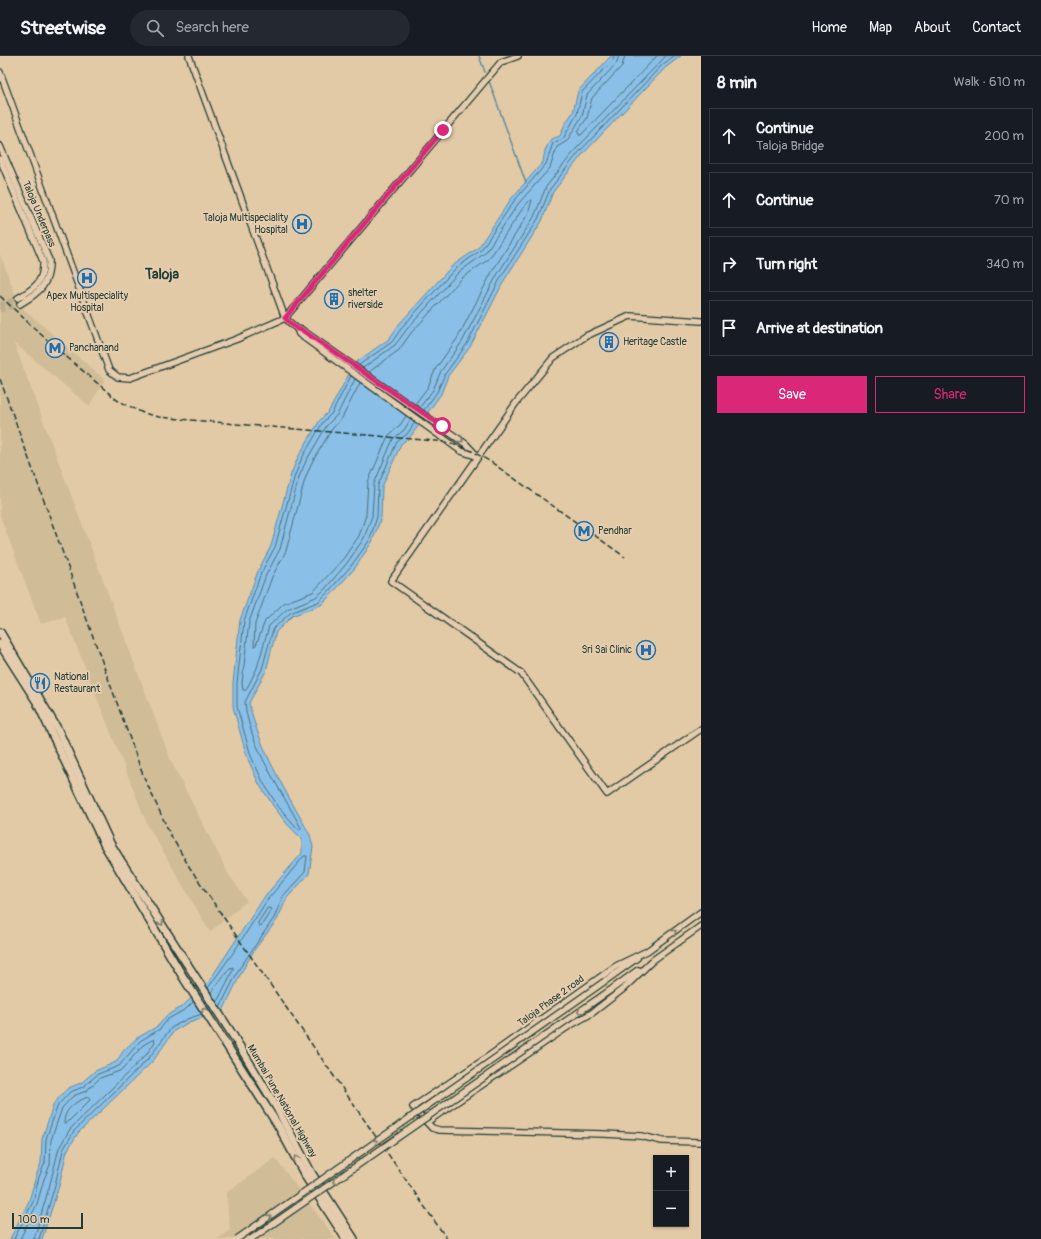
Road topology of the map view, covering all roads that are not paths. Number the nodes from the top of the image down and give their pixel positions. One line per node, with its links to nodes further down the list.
1 (189, 56): 6 (street)
2 (518, 56): 6 (street)
3 (0, 72): 6 (street)
4 (0, 146): 5 (street, Taloja Underpass)
5 (0, 159)
6 (285, 318): 8 (street)
7 (701, 321): 9 (street)
8 (324, 349): 9 (street, one-way to 9); 9 (street)
9 (478, 457): 12 (street)
10 (0, 632): 22 (highway, Mumbai Pune National Highway, one-way to 22)
11 (0, 644): 21 (highway, Mumbai Pune National Highway, one-way to 11)
12 (701, 729)
13 (701, 912): 15 (street, Taloja Phase 2 road, one-way to 13)
14 (701, 926): 16 (street)
15 (647, 951): 17 (street, Taloja Phase 2 road); 19 (street, one-way to 15, bridge)
16 (653, 960): 17 (street); 20 (street, one-way to 20, bridge)
17 (427, 1122): 18 (street)
18 (701, 1142)
19 (237, 1239)
20 (251, 1239)
21 (346, 1239)
22 (354, 1239)

